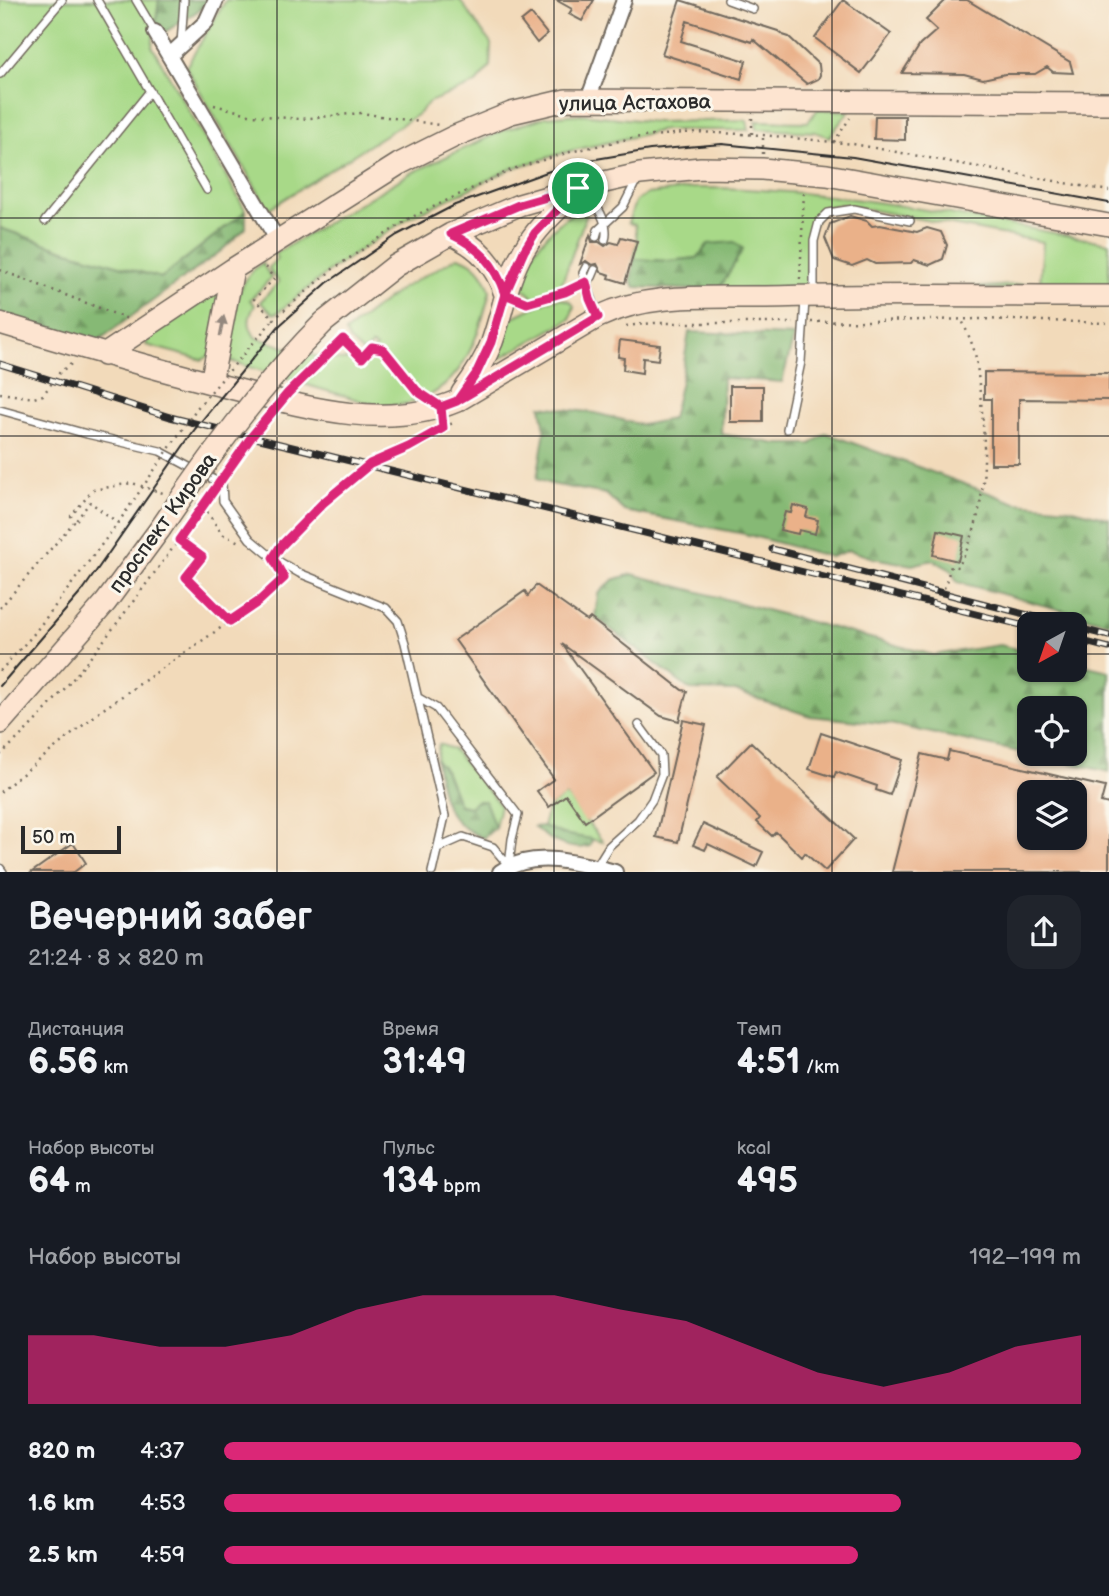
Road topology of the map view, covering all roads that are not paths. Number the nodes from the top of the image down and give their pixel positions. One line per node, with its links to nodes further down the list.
1 (62, 0): 12 (lane)
2 (97, 0): 13 (lane)
3 (136, 0): 9 (lane)
4 (184, 0): 10 (lane)
5 (216, 0): 10 (street)
6 (624, 0): 14 (street)
7 (728, 0): 8 (lane)
8 (753, 9)
9 (155, 32): 11 (street)
10 (181, 45): 11 (street)
11 (169, 56): 26 (street)
12 (0, 74)
13 (149, 91): 18 (lane); 19 (lane)
14 (588, 100): 15 (main road, улица Астахова); 26 (main road, улица Астахова)
15 (1104, 106)
16 (640, 174): 17 (main road); 21 (lane); 22 (main road)
17 (578, 188): 21 (lane); 23 (main road); 31 (main road)
18 (207, 190)
19 (45, 221)
20 (910, 221): 32 (lane)
21 (604, 224): 24 (lane); 25 (lane)
22 (1109, 225)
23 (451, 234): 31 (main road); 42 (main road, проспект Кирова, bridge)
24 (596, 237)
25 (605, 240)
26 (269, 246): 28 (main road, улица Астахова)
27 (586, 267): 30 (lane)
28 (233, 269): 36 (main road, улица Астахова); 37 (main road, one-way to 28)
29 (595, 270): 30 (lane)
30 (586, 282): 31 (lane); 34 (lane)
31 (505, 294): 39 (main road)
32 (810, 296): 33 (main road); 34 (main road); 40 (lane)
33 (1109, 296)
34 (598, 317): 39 (main road)
35 (0, 323): 36 (main road)
36 (97, 353): 37 (main road)
37 (211, 383): 39 (main road)
38 (0, 410): 41 (lane)
39 (451, 413)
40 (787, 429)
41 (417, 697): 44 (lane); 46 (lane)
42 (0, 723)
43 (639, 726): 45 (lane)
44 (438, 848): 46 (lane); 47 (lane)
45 (596, 867): 46 (street); 48 (street)
46 (505, 869)
47 (432, 872)
48 (615, 872)

